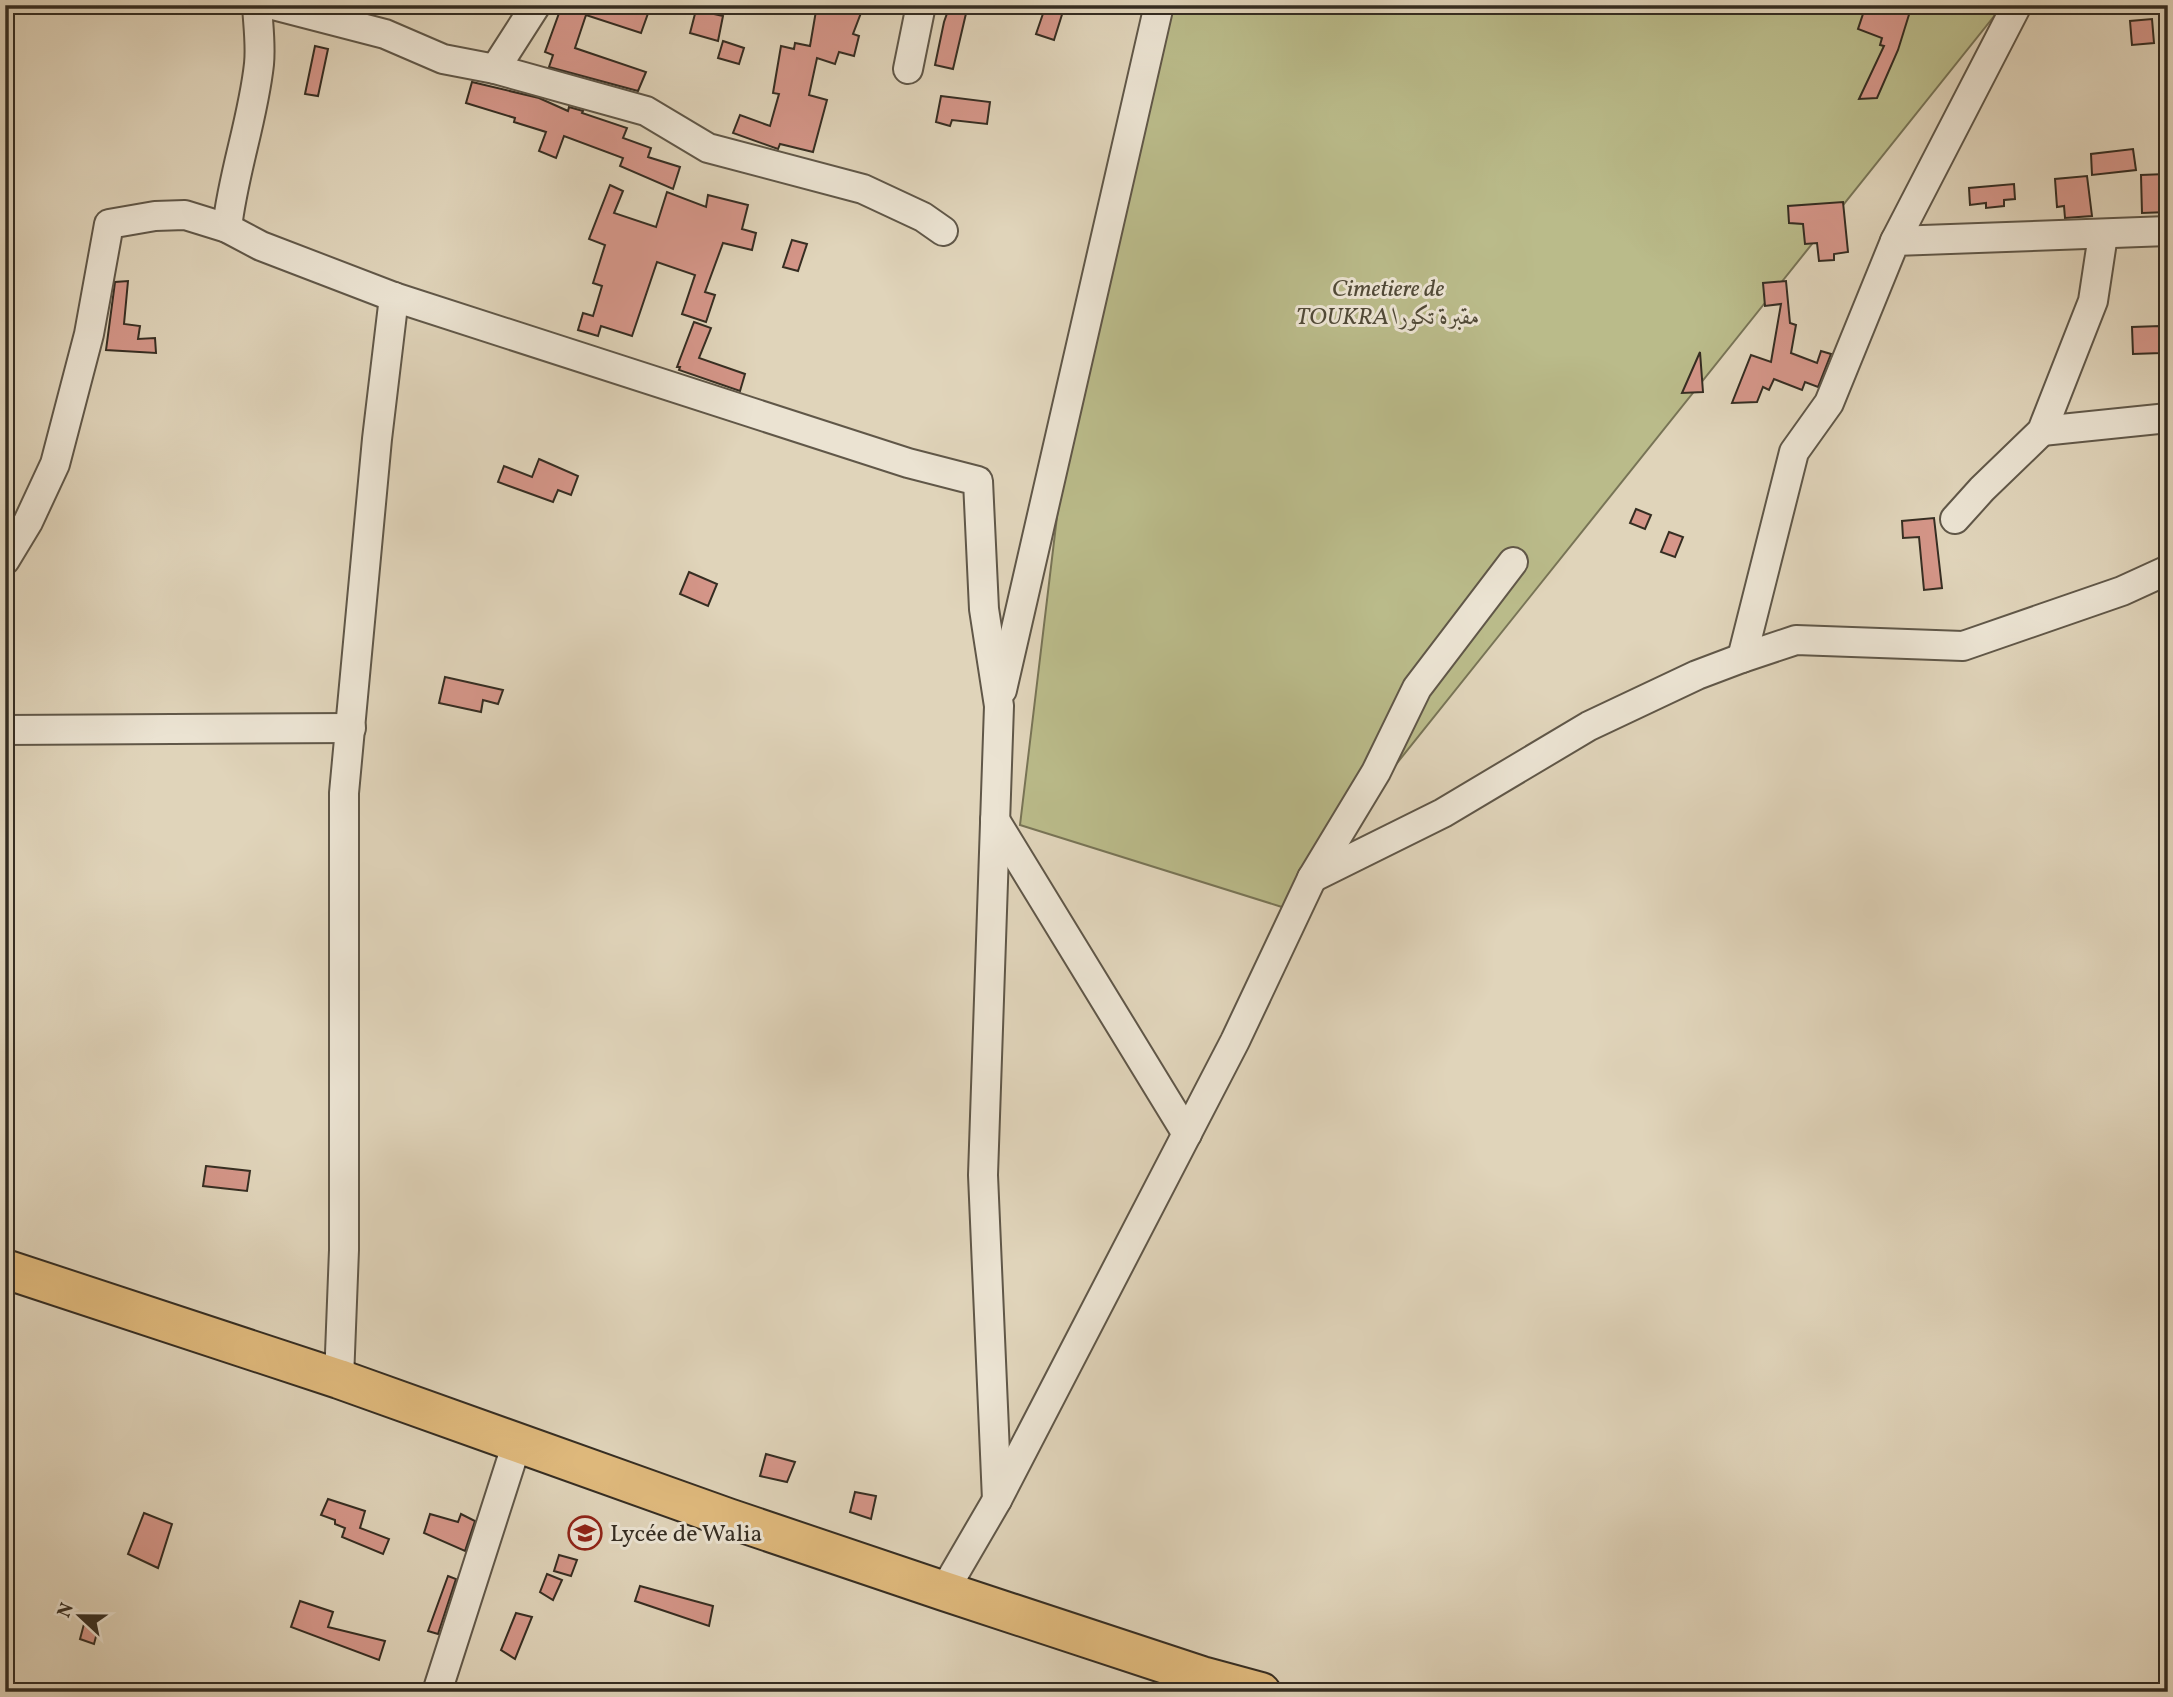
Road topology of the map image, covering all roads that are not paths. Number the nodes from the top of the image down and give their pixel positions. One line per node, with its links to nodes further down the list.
1 (257, 5): 9 (street)
2 (273, 5): 7 (street)
3 (536, 5): 7 (street)
4 (921, 5): 8 (street)
5 (1159, 5): 22 (street)
6 (2017, 5): 13 (street)
7 (495, 69): 10 (street)
8 (908, 69)
9 (227, 228): 14 (street); 18 (street)
10 (943, 231)
11 (2168, 231): 12 (street)
12 (2103, 235): 13 (street); 16 (street)
13 (1895, 241): 21 (street)
14 (394, 297): 22 (street); 23 (street)
15 (2168, 418): 16 (street)
16 (2042, 431): 17 (street)
17 (1955, 519)
18 (5, 560)
19 (1513, 562): 26 (street)
20 (2168, 570): 21 (street)
21 (1742, 658): 26 (street)
22 (999, 706): 25 (street)
23 (351, 728): 24 (street); 29 (street)
24 (5, 730)
25 (995, 820): 27 (street); 31 (street)
26 (1312, 878): 27 (street)
27 (1187, 1134): 31 (street)
28 (5, 1269): 29 (highway)
29 (339, 1379): 30 (highway)
30 (517, 1443): 32 (highway); 33 (street)
31 (997, 1500): 32 (street)
32 (944, 1591): 34 (highway)
33 (437, 1692)
34 (1261, 1692)

